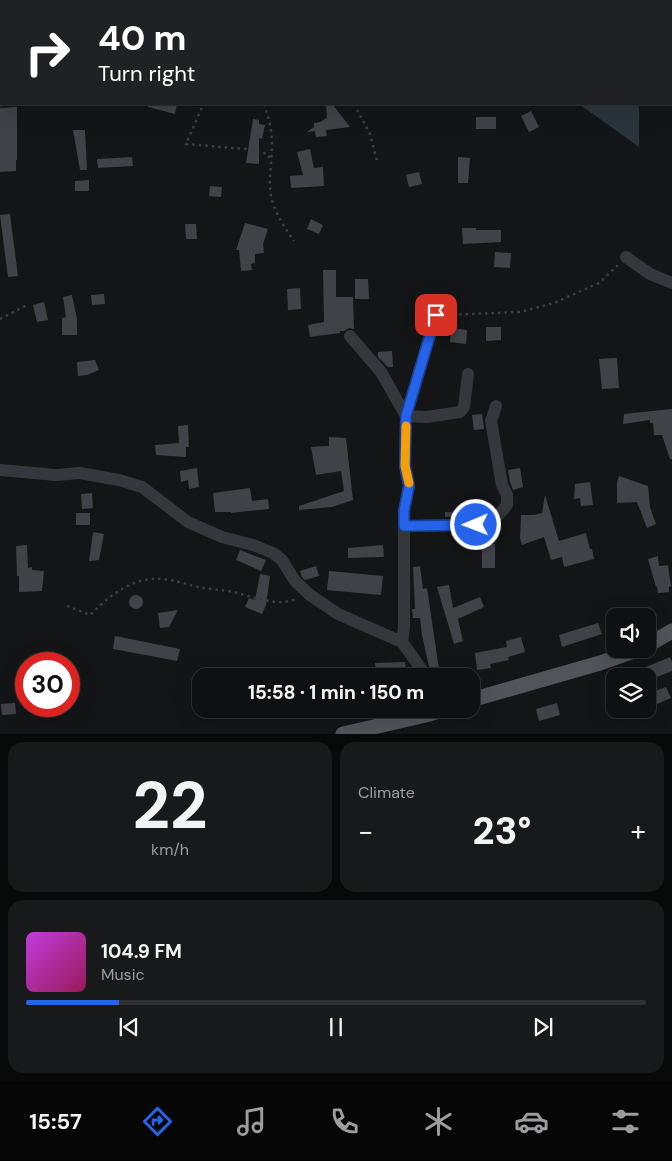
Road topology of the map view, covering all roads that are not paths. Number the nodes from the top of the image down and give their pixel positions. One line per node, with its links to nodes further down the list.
1 (626, 257): 2 (street)
2 (672, 283)
3 (436, 315): 7 (street)
4 (350, 336): 7 (street)
5 (468, 374): 7 (street)
6 (496, 406): 9 (street)
7 (406, 416): 9 (street)
8 (0, 470): 12 (street)
9 (404, 526): 12 (street)
10 (672, 631): 11 (main road)
11 (656, 640)
12 (402, 642): 14 (street)
13 (614, 658): 15 (main road)
14 (421, 668)
15 (480, 697)
16 (404, 718): 17 (main road)
17 (343, 734)

